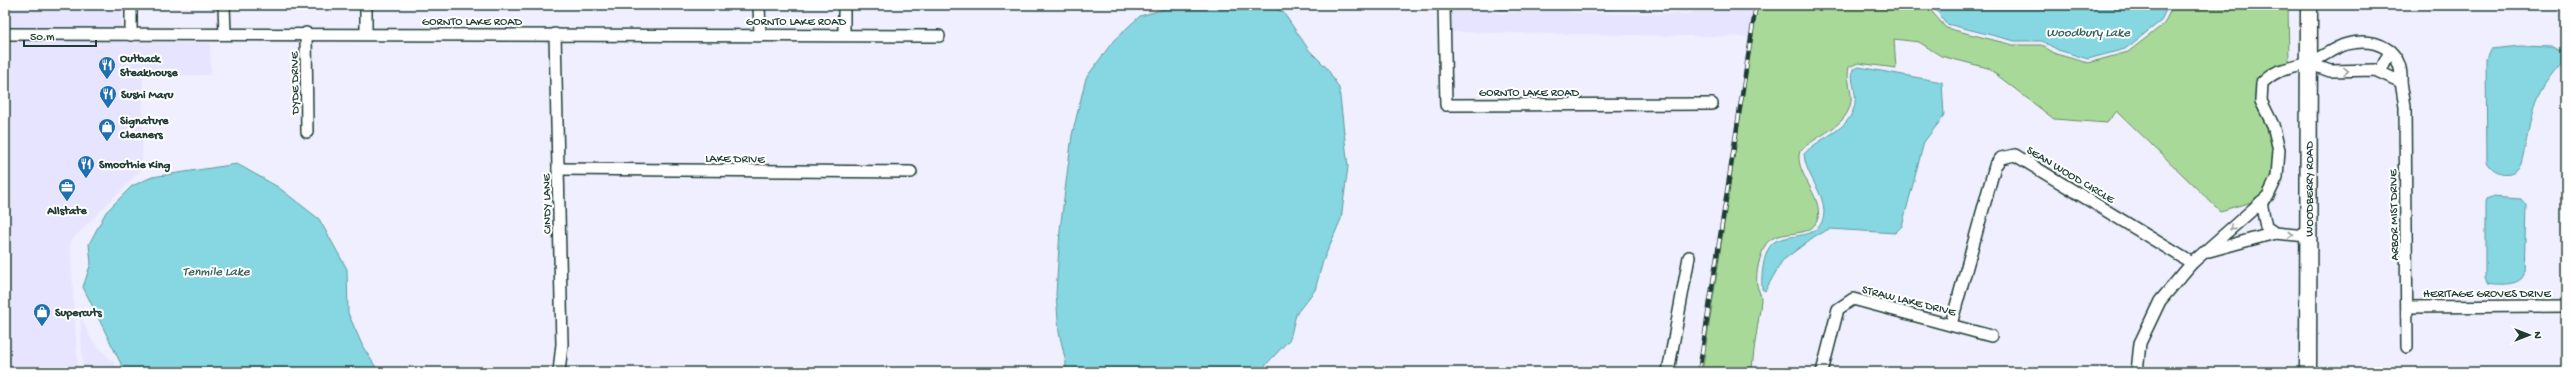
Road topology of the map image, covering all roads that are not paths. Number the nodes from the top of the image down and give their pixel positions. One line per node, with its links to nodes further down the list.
1 (131, 5): 15 (street)
2 (224, 5): 11 (street)
3 (366, 5): 9 (street)
4 (759, 5): 13 (street)
5 (844, 5): 14 (street)
6 (1444, 5): 21 (street, GORNTO LAKE ROAD)
7 (2308, 5): 18 (street, WOODBERRY ROAD)
8 (306, 33): 9 (street, GORNTO LAKE ROAD); 11 (street, GORNTO LAKE ROAD); 22 (street, DYDE DRIVE)
9 (366, 33): 12 (street, GORNTO LAKE ROAD)
10 (5, 34): 15 (street, GORNTO LAKE ROAD)
11 (225, 34): 15 (street, GORNTO LAKE ROAD)
12 (555, 34): 13 (street, GORNTO LAKE ROAD); 23 (street, CINDY LANE)
13 (760, 34): 14 (street, GORNTO LAKE ROAD)
14 (844, 34): 16 (street, GORNTO LAKE ROAD)
15 (132, 35)
16 (939, 36)
17 (2390, 51): 18 (street); 19 (street); 20 (street, ARBOR MIST DRIVE)
18 (2308, 63): 19 (street, one-way to 19); 25 (street); 27 (street, WOODBERRY ROAD)
19 (2380, 72): 20 (street)
20 (2401, 82): 32 (street, ARBOR MIST DRIVE)
21 (1712, 104)
22 (307, 132)
23 (558, 169): 24 (street, LAKE DRIVE); 36 (street, CINDY LANE)
24 (911, 172)
25 (2261, 202): 26 (street); 28 (street, one-way to 28)
26 (2275, 233): 27 (street, one-way to 27); 28 (street)
27 (2307, 236): 40 (street, WOODBERRY ROAD)
28 (2203, 254): 30 (street)
29 (1689, 257): 37 (street)
30 (2192, 263): 33 (street, SEAN WOOD CIRCLE); 39 (street)
31 (2566, 306): 32 (street, HERITAGE GROVES DRIVE)
32 (2408, 307): 35 (street, ARBOR MIST DRIVE)
33 (1951, 324): 34 (street, STRAW LAKE DRIVE); 38 (street, STRAW LAKE DRIVE)
34 (1991, 336)
35 (2407, 347)
36 (559, 372)
37 (1668, 372)
38 (1822, 372)
39 (2137, 372)
40 (2308, 372)

